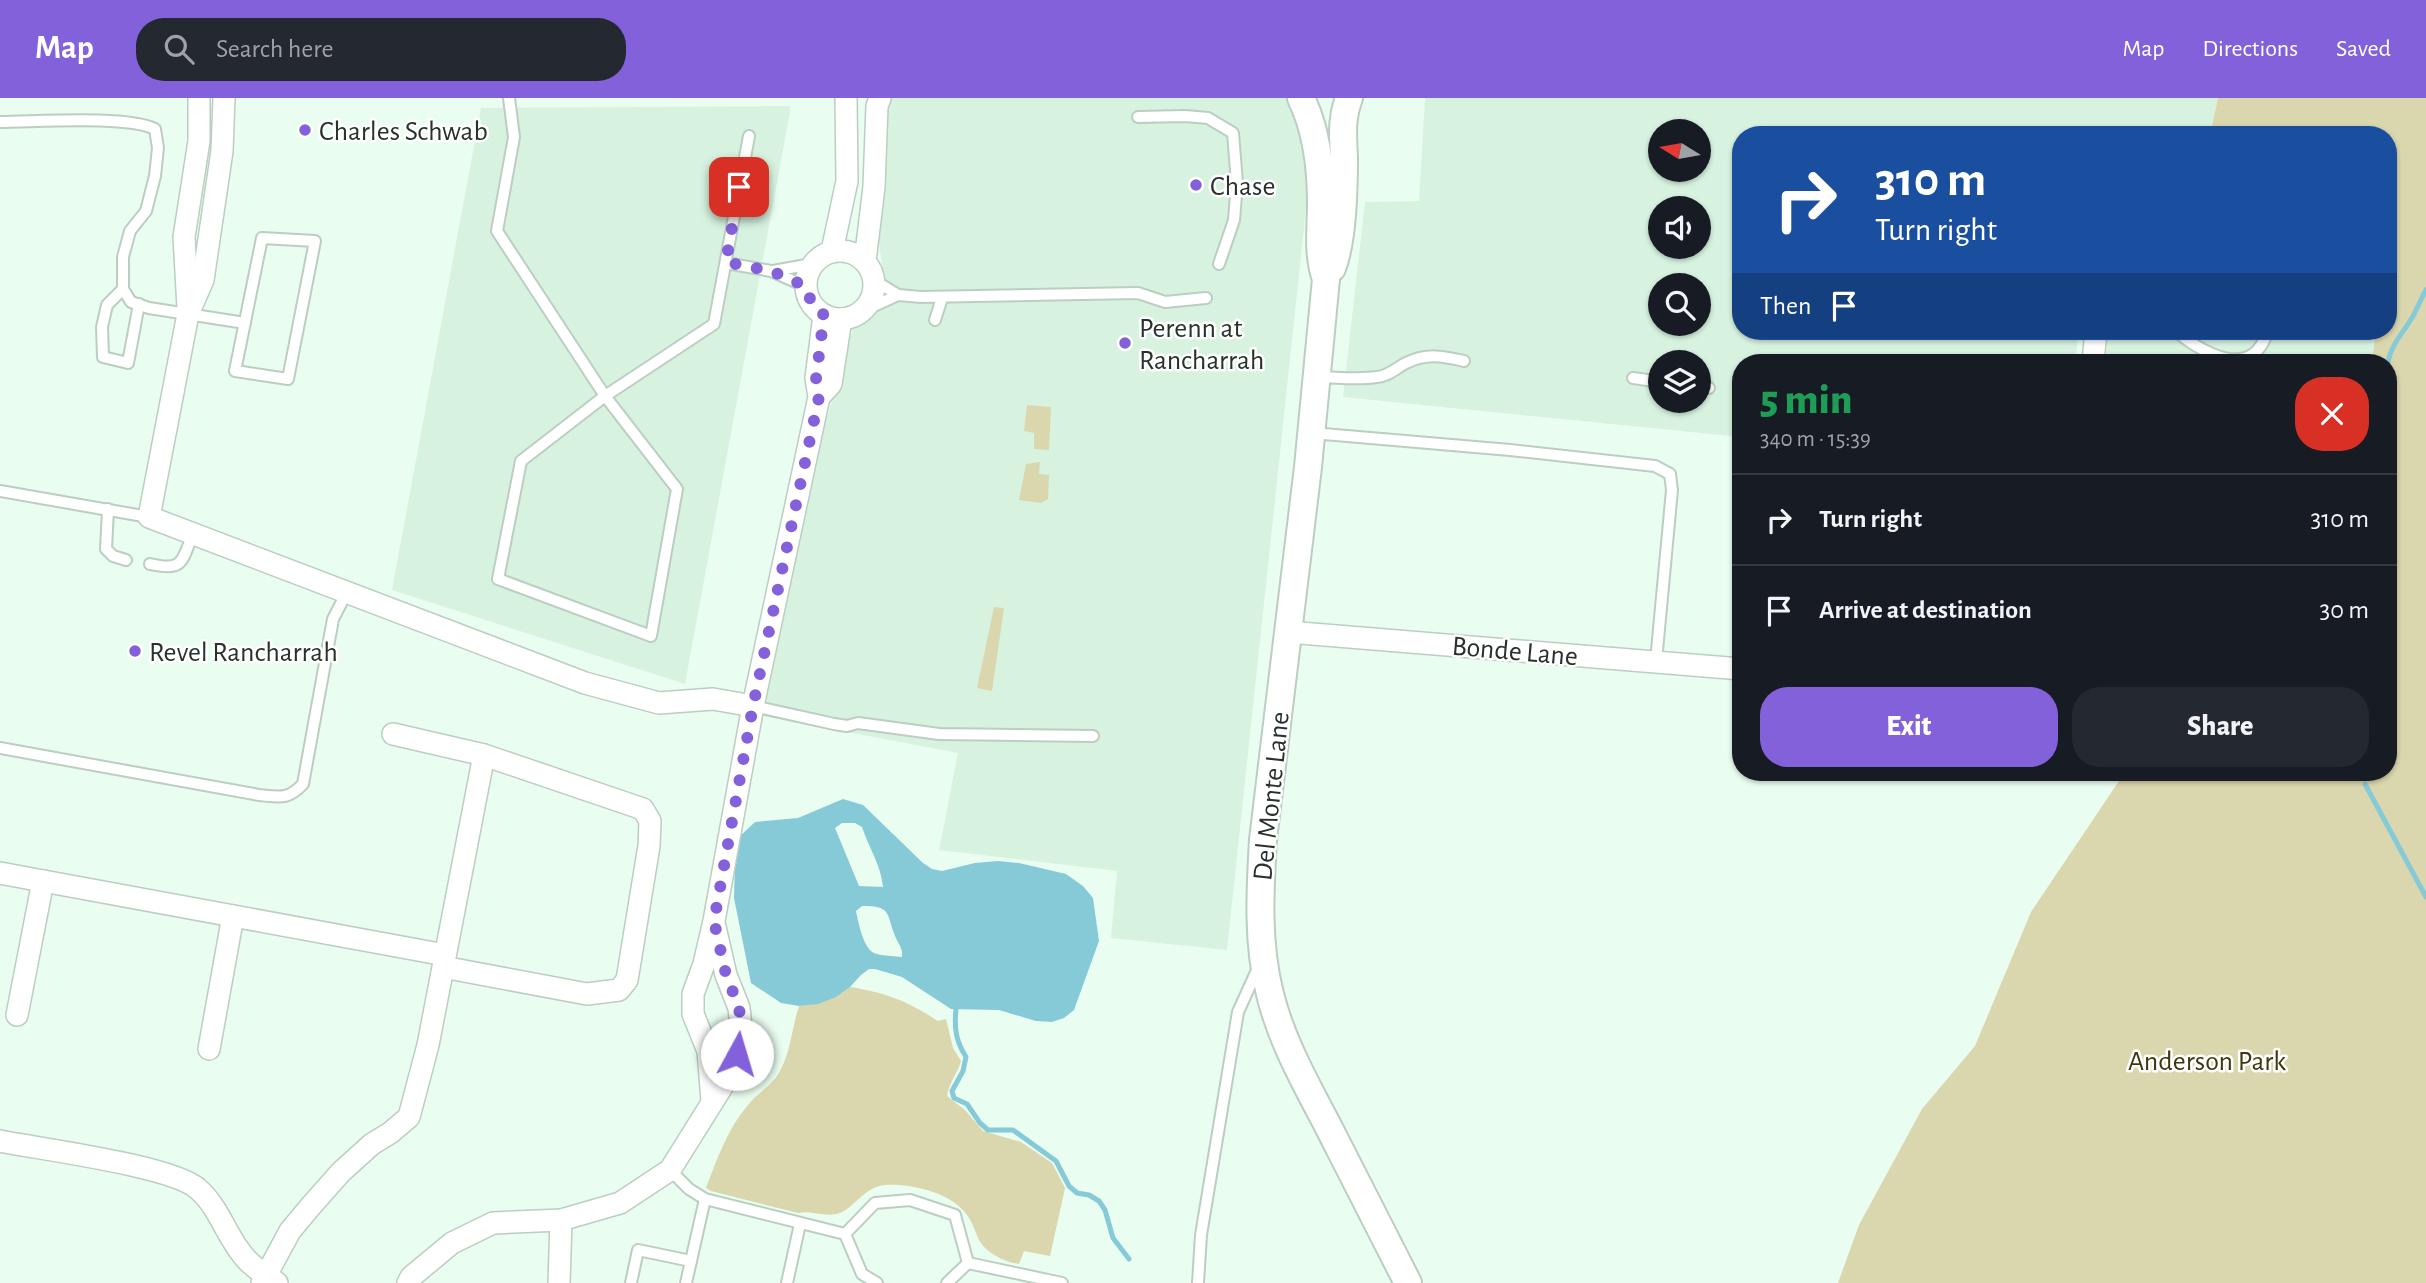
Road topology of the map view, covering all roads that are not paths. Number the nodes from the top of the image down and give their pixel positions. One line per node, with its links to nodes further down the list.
1 (198, 98): 24 (street)
2 (224, 98): 24 (street)
3 (509, 98): 34 (lane)
4 (846, 98): 11 (street)
5 (880, 98): 15 (street)
6 (1301, 98): 17 (street, Del Monte Lane)
7 (1349, 98): 17 (street, Del Monte Lane)
8 (1138, 117): 14 (lane)
9 (0, 122): 19 (lane)
10 (748, 136): 12 (lane)
11 (832, 251): 13 (street); 15 (street)
12 (726, 262): 16 (lane); 34 (lane)
13 (812, 264): 16 (lane); 18 (street)
14 (1219, 264)
15 (868, 270): 20 (lane); 25 (street)
16 (771, 271): 18 (lane)
17 (1326, 279): 31 (street, Del Monte Lane)
18 (805, 286): 25 (street)
19 (123, 289): 23 (lane); 23 (lane)
20 (898, 295): 21 (lane); 25 (lane)
21 (942, 298): 22 (lane); 26 (lane)
22 (1206, 298)
23 (139, 304): 24 (lane)
24 (188, 314): 27 (lane); 38 (street)
25 (842, 315): 46 (street)
26 (935, 320)
27 (245, 323): 27 (lane)
28 (2190, 340): 29 (lane)
29 (2216, 354)
30 (1464, 361): 31 (lane)
31 (1317, 377): 35 (street, Del Monte Lane)
32 (1633, 378): 33 (lane)
33 (1648, 380)
34 (605, 396): 34 (lane)
35 (1312, 433): 43 (street, Del Monte Lane); 44 (lane)
36 (0, 491): 37 (lane)
37 (107, 509): 38 (lane); 40 (lane)
38 (149, 517): 39 (street)
39 (194, 532): 41 (lane); 42 (street)
40 (126, 560)
41 (150, 564)
42 (348, 592): 46 (street); 49 (lane)
43 (1288, 632): 44 (street, Bonde Lane); 55 (street, Del Monte Lane)
44 (1656, 661): 45 (street, Bonde Lane)
45 (1732, 668)
46 (753, 706): 48 (lane); 54 (street)
47 (393, 734): 50 (street)
48 (1093, 736)
49 (0, 748)
50 (484, 755): 56 (street); 56 (street)
51 (0, 873): 52 (street)
52 (43, 881): 53 (street); 57 (street)
53 (233, 916): 56 (street); 58 (street)
54 (714, 921): 59 (street); 59 (street)
55 (1264, 957): 77 (lane); 78 (street, Del Monte Lane)
56 (444, 961): 68 (street)
57 (17, 1014)
58 (209, 1049)
59 (712, 1101): 61 (street)
60 (0, 1141): 68 (street)
61 (670, 1170): 62 (lane); 63 (street)
62 (705, 1199): 64 (lane); 66 (lane)
63 (561, 1220): 69 (street); 70 (street)
64 (800, 1224): 65 (lane); 73 (lane)
65 (845, 1234): 67 (lane); 74 (lane)
66 (691, 1261): 71 (lane); 72 (lane)
67 (968, 1263): 75 (lane); 76 (lane)
68 (268, 1281)
69 (408, 1283)
70 (559, 1283)
71 (631, 1283)
72 (686, 1283)
73 (787, 1283)
74 (877, 1283)
75 (947, 1283)
76 (1062, 1283)
77 (1198, 1283)
78 (1408, 1283)

